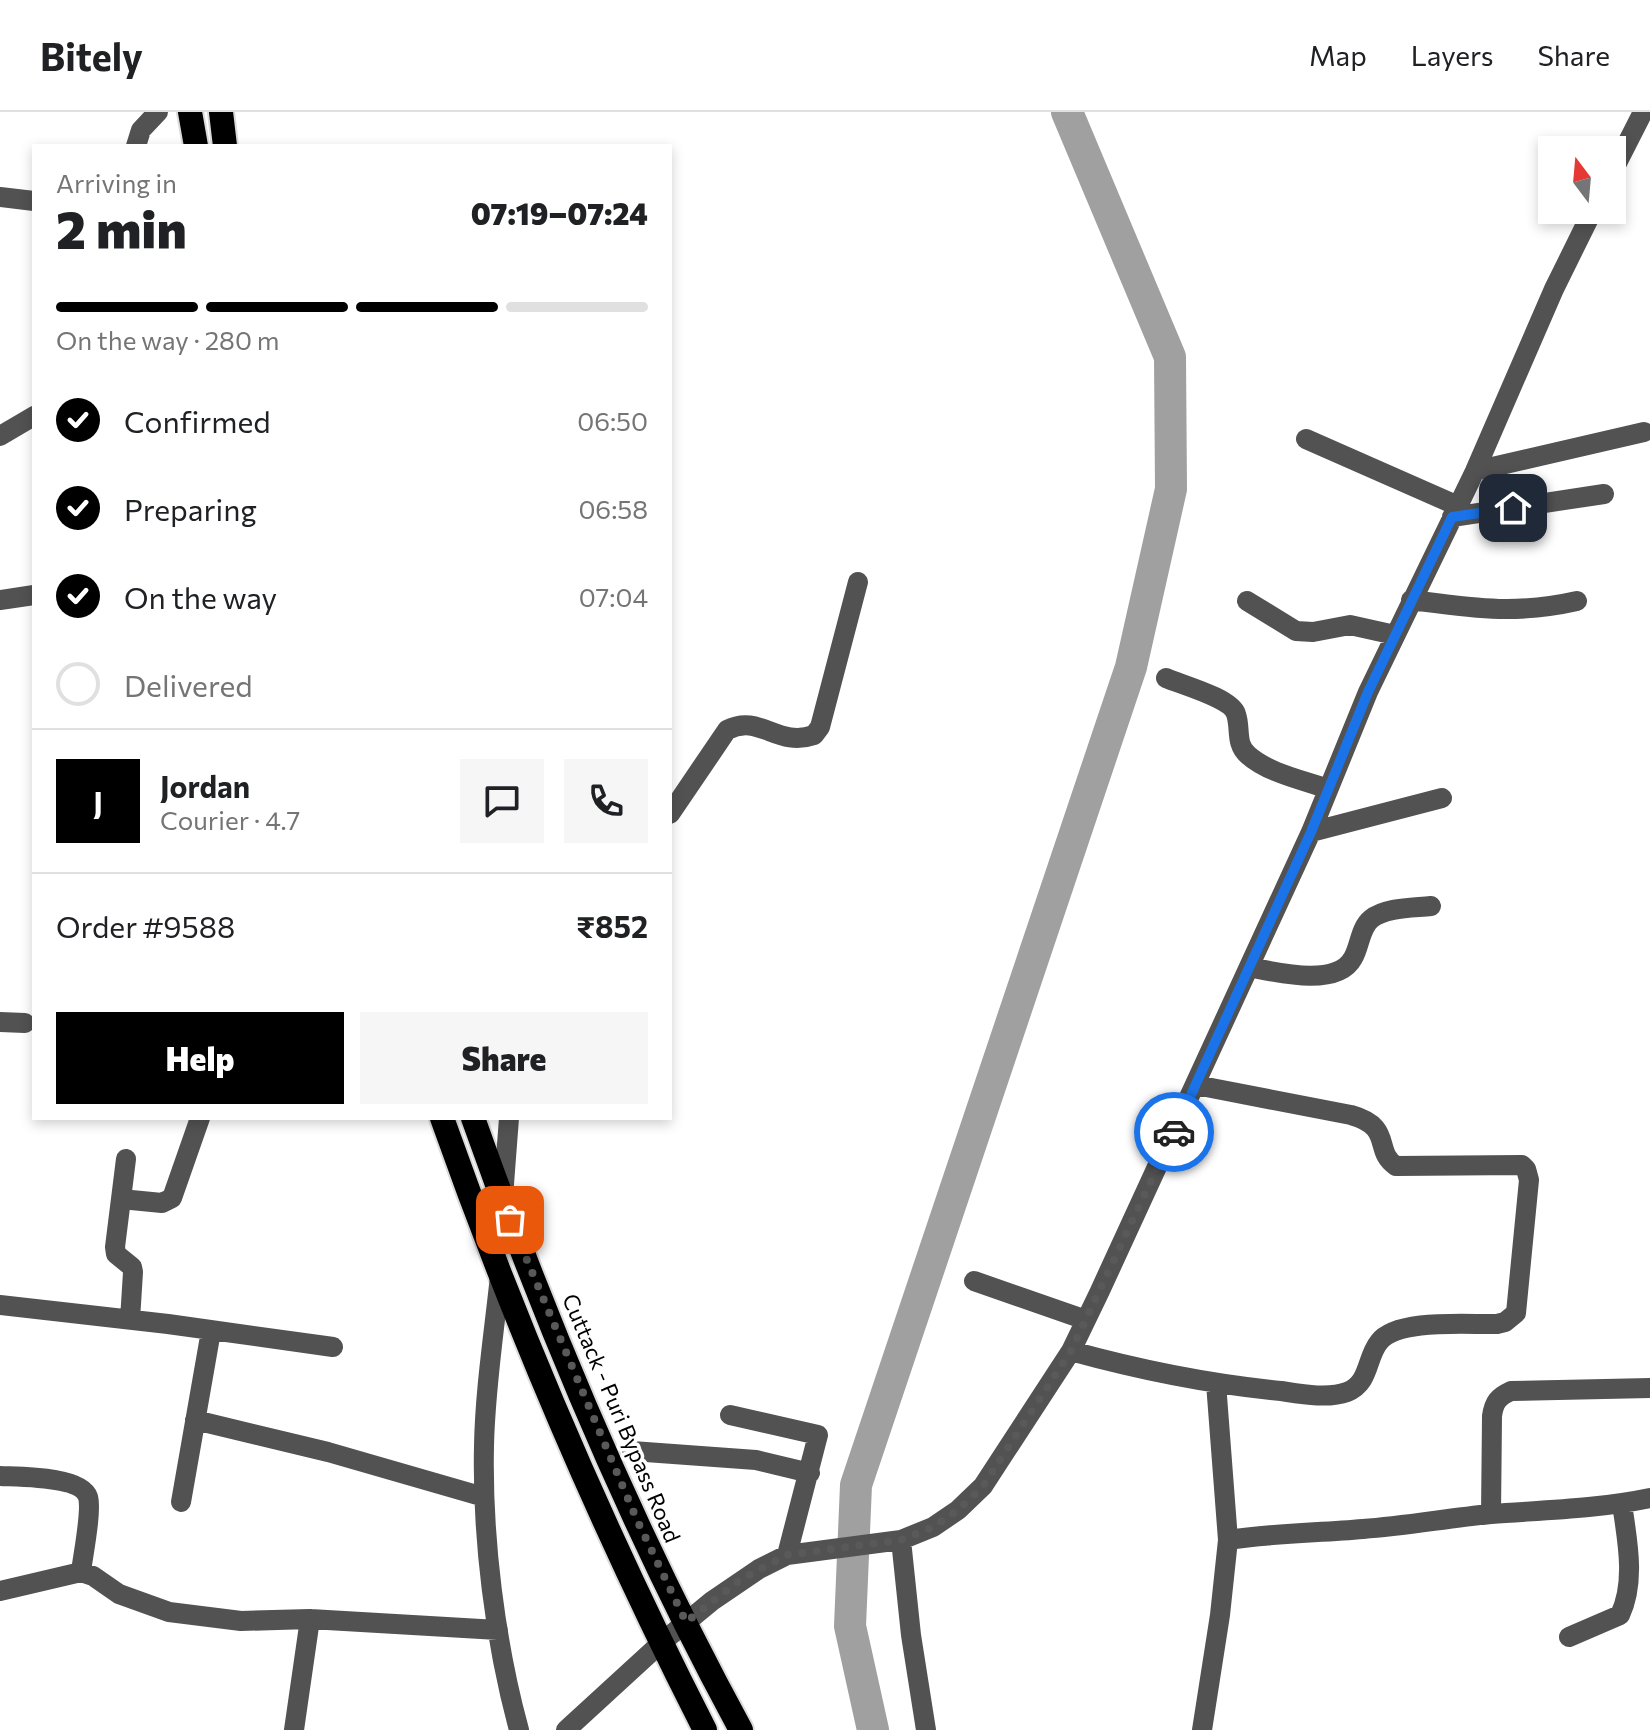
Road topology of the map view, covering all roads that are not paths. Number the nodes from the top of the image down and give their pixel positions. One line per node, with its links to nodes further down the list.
1 (158, 112): 5 (street)
2 (190, 112): 6 (highway)
3 (221, 112): 7 (highway)
4 (1641, 120): 8 (street)
5 (137, 144)
6 (196, 144)
7 (225, 144)
8 (1626, 147)
9 (0, 197): 10 (street)
10 (32, 201)
11 (1586, 224): 16 (street)
12 (32, 417): 14 (street)
13 (1644, 432): 16 (street)
14 (0, 436)
15 (1306, 439): 18 (street)
16 (1475, 471): 18 (street)
17 (1604, 494): 18 (street)
18 (1455, 511): 22 (street)
19 (858, 582): 29 (street)
20 (32, 595): 21 (street)
21 (0, 600)
22 (1411, 600): 24 (street); 25 (street)
23 (1247, 601): 25 (street)
24 (1577, 601)
25 (1395, 635): 27 (street)
26 (1166, 678): 27 (street)
27 (1328, 789): 30 (street)
28 (1442, 798): 30 (street)
29 (672, 811)
30 (1311, 832): 32 (street)
31 (1431, 906): 32 (street)
32 (1249, 967): 35 (street)
33 (0, 1022): 34 (street)
34 (25, 1023)
35 (1196, 1085): 47 (street); 51 (street)
36 (199, 1120): 41 (street)
37 (443, 1120): 43 (highway)
38 (474, 1120): 42 (highway, Cuttack - Puri Bypass Road)
39 (509, 1120): 42 (street)
40 (126, 1159): 41 (street)
41 (126, 1200): 46 (street)
42 (503, 1201): 69 (highway, Cuttack - Puri Bypass Road)
43 (500, 1276): 58 (street); 72 (highway)
44 (974, 1281): 47 (street)
45 (0, 1305): 46 (street)
46 (130, 1320): 48 (street)
47 (1086, 1320): 50 (street)
48 (211, 1331): 49 (street); 54 (street)
49 (333, 1347)
50 (1071, 1351): 51 (street); 64 (street)
51 (1216, 1383): 63 (street)
52 (1650, 1388): 62 (street)
53 (730, 1415): 56 (street)
54 (195, 1420): 58 (street); 60 (street)
55 (632, 1451): 56 (street)
56 (810, 1473): 65 (street)
57 (0, 1476): 66 (street)
58 (484, 1497): 70 (street)
59 (1650, 1498): 61 (street)
60 (181, 1502)
61 (1622, 1504): 62 (street); 71 (street)
62 (1491, 1514): 63 (street)
63 (1228, 1540): 79 (street)
64 (894, 1542): 65 (street); 78 (street)
65 (798, 1554): 69 (street)
66 (81, 1572): 67 (street); 68 (street)
67 (0, 1591)
68 (310, 1619): 70 (street); 73 (street)
69 (686, 1622): 72 (street); 77 (highway, Cuttack - Puri Bypass Road)
70 (498, 1630): 74 (street)
71 (1569, 1637)
72 (661, 1643): 75 (street); 76 (highway)
73 (294, 1730)
74 (519, 1730)
75 (566, 1730)
76 (705, 1730)
77 (741, 1730)
78 (926, 1730)
79 (1202, 1730)

